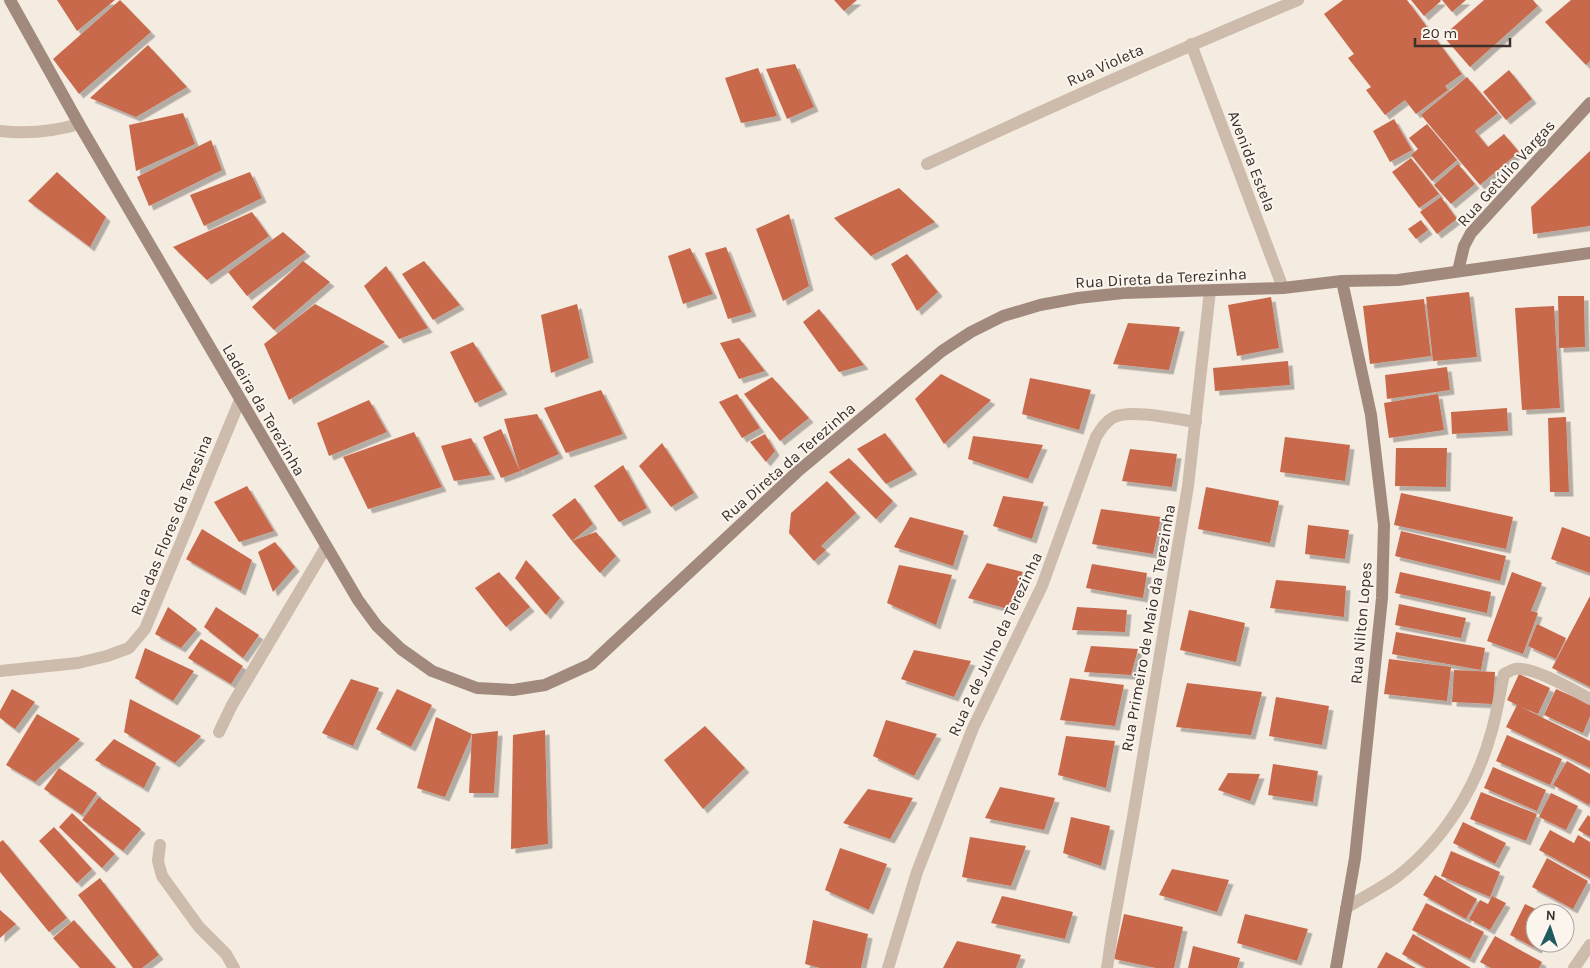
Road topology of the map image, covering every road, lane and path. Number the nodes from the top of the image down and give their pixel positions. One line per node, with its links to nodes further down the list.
1 (10, 0): 5 (main road, Ladeira da Terezinha)
2 (1298, 0): 3 (street, Rua Violeta)
3 (1191, 44): 7 (street, Rua Violeta); 11 (street, Avenida Estela)
4 (1590, 103): 9 (main road, Rua Getúlio Vargas)
5 (79, 124): 6 (street); 13 (main road, Ladeira da Terezinha)
6 (0, 131)
7 (927, 164)
8 (1590, 253): 9 (main road, Rua Direta da Terezinha)
9 (1458, 271): 10 (main road, Rua Direta da Terezinha)
10 (1342, 282): 11 (main road, Rua Direta da Terezinha); 21 (main road, Rua Nilton Lopes)
11 (1282, 288): 12 (main road, Rua Direta da Terezinha)
12 (1210, 291): 14 (street, Rua Primeiro de Maio da Terezinha); 16 (main road, Rua Direta da Terezinha)
13 (240, 400): 15 (main road, Ladeira da Terezinha); 17 (street, Rua das Flores da Teresina)
14 (1196, 422): 24 (street, Rua 2 de Julho da Terezinha); 25 (street, Rua Primeiro de Maio da Terezinha)
15 (326, 547): 16 (main road, Ladeira da Terezinha); 19 (street)
16 (592, 664)
17 (0, 671)
18 (1590, 699): 21 (street)
19 (219, 732)
20 (160, 845): 23 (street)
21 (1346, 908): 26 (main road, Rua Nilton Lopes)
22 (1590, 945): 27 (street)
23 (234, 968)
24 (888, 968)
25 (1107, 968)
26 (1336, 968)
27 (1574, 968)

